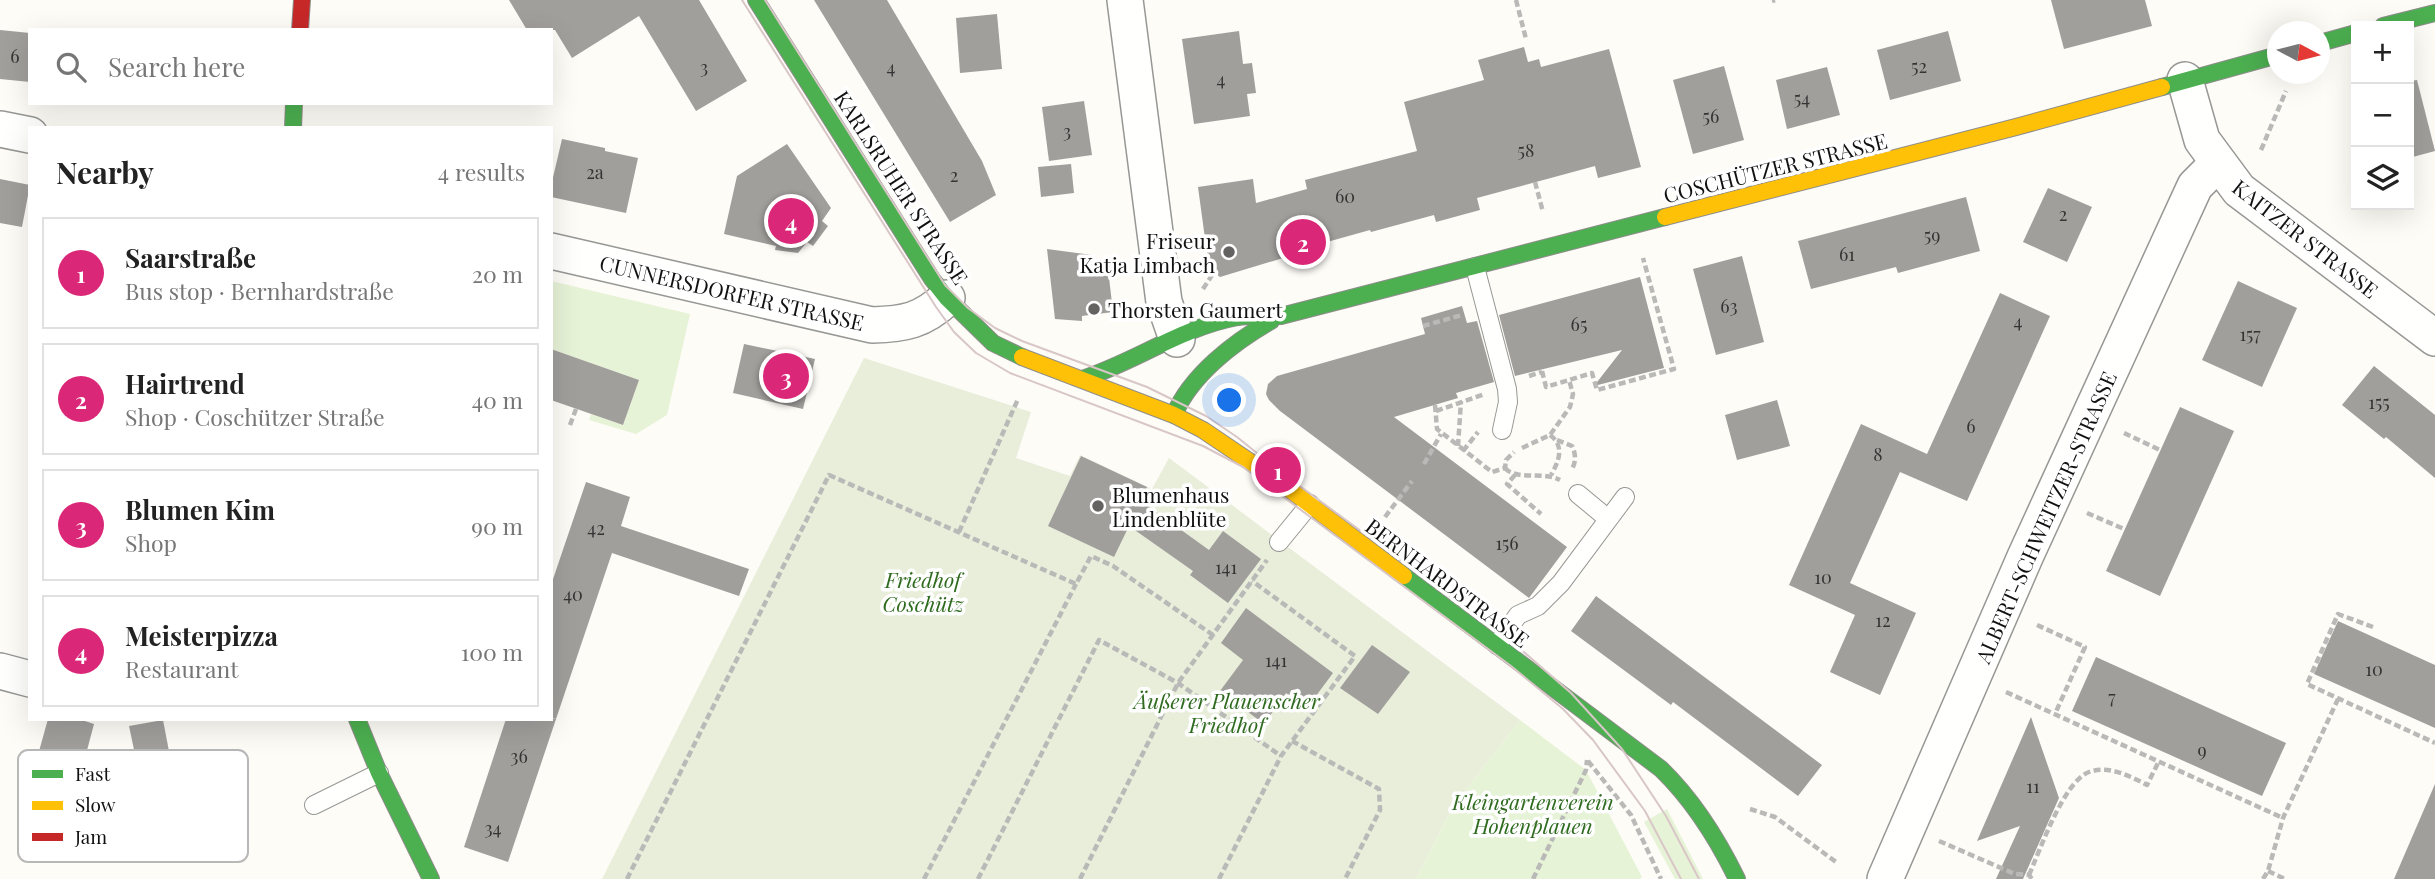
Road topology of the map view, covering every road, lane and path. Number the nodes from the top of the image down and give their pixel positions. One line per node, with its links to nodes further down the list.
1 (302, 0): 7 (street)
2 (756, 0): 25 (street, KARLSRUHER STRASSE)
3 (1125, 0): 30 (street)
4 (1516, 0): 9 (path)
5 (2435, 13): 6 (street)
6 (2403, 21)
7 (300, 28)
8 (2351, 34): 10 (street)
9 (1527, 38)
10 (2330, 40)
11 (2267, 58): 12 (street, COSCHÜTZER STRASSE)
12 (2185, 80): 19 (street, KAITZER STRASSE); 24 (street, COSCHÜTZER STRASSE)
13 (2288, 86): 18 (path)
14 (294, 105): 15 (street)
15 (293, 126)
16 (0, 129): 17 (street)
17 (28, 135)
18 (2261, 150)
19 (2218, 163): 29 (street, KAITZER STRASSE); 101 (street, ALBERT-SCHWEITZER-STRASSE)
20 (1535, 182): 21 (path)
21 (1544, 216)
22 (1641, 250): 33 (path)
23 (553, 251): 25 (street, CUNNERSDORFER STRASSE)
24 (1475, 267): 27 (street, COSCHÜTZER STRASSE); 41 (lane)
25 (947, 298): 32 (street, KARLSRUHER STRASSE)
26 (1470, 313): 28 (path)
27 (1281, 316): 30 (street, COSCHÜTZER STRASSE); 38 (street, COSCHÜTZER STRASSE)
28 (1423, 327)
29 (2435, 338)
30 (1177, 339): 32 (street, COSCHÜTZER STRASSE)
31 (1542, 370): 33 (path)
32 (1082, 379): 38 (street, BERNHARDSTRASSE)
33 (1569, 380): 44 (path)
34 (1018, 399): 62 (path)
35 (1491, 399): 36 (path)
36 (1461, 401): 43 (path); 46 (path)
37 (576, 409): 39 (path)
38 (1174, 415): 56 (street, BERNHARDSTRASSE)
39 (570, 425)
40 (1479, 430): 46 (path)
41 (1502, 430)
42 (2124, 433): 47 (path)
43 (1441, 434): 46 (path); 48 (path)
44 (1550, 435): 45 (path); 49 (path)
45 (1557, 440): 50 (path); 52 (path)
46 (1461, 449): 49 (path)
47 (2160, 450)
48 (1424, 464)
49 (1505, 468): 51 (path)
50 (1569, 473)
51 (1515, 475): 52 (path); 58 (path)
52 (1551, 475): 54 (path)
53 (1412, 481): 60 (path)
54 (1578, 494): 59 (lane)
55 (1625, 497): 59 (lane)
56 (1310, 504): 63 (lane); 69 (street, BERNHARDSTRASSE)
57 (2087, 513): 61 (path)
58 (1541, 514)
59 (1607, 518): 69 (lane)
60 (1381, 522)
61 (2124, 529)
62 (959, 532): 65 (path); 93 (path)
63 (1279, 542): 64 (path)
64 (1252, 581): 68 (path); 77 (path)
65 (1076, 584): 68 (path); 94 (path)
66 (2037, 625): 75 (path)
67 (2373, 627): 74 (path)
68 (1213, 635): 72 (path)
69 (1497, 645): 100 (street, BERNHARDSTRASSE)
70 (0, 671): 71 (street)
71 (28, 678)
72 (1178, 683): 80 (path); 95 (path); 96 (path)
73 (2006, 692): 75 (path)
74 (2339, 699): 78 (path); 86 (path)
75 (2054, 714): 82 (path)
76 (358, 721): 83 (street)
77 (1292, 741): 80 (path); 98 (path)
78 (2435, 743)
79 (1577, 752): 81 (path)
80 (1281, 756): 97 (path)
81 (1587, 760): 90 (path); 99 (path)
82 (2159, 761): 86 (path); 91 (path)
83 (379, 773): 84 (lane); 92 (street)
84 (314, 805)
85 (1750, 809): 88 (path)
86 (2283, 818): 89 (path)
87 (1939, 841): 91 (path)
88 (1836, 862)
89 (2268, 871): 102 (path); 103 (path)
90 (1659, 877)
91 (2030, 877)
92 (431, 879)
93 (627, 879)
94 (924, 879)
95 (978, 879)
96 (1080, 879)
97 (1219, 879)
98 (1345, 879)
99 (1533, 879)
100 (1737, 879)
101 (1885, 879)
102 (2263, 879)
103 (2285, 879)

